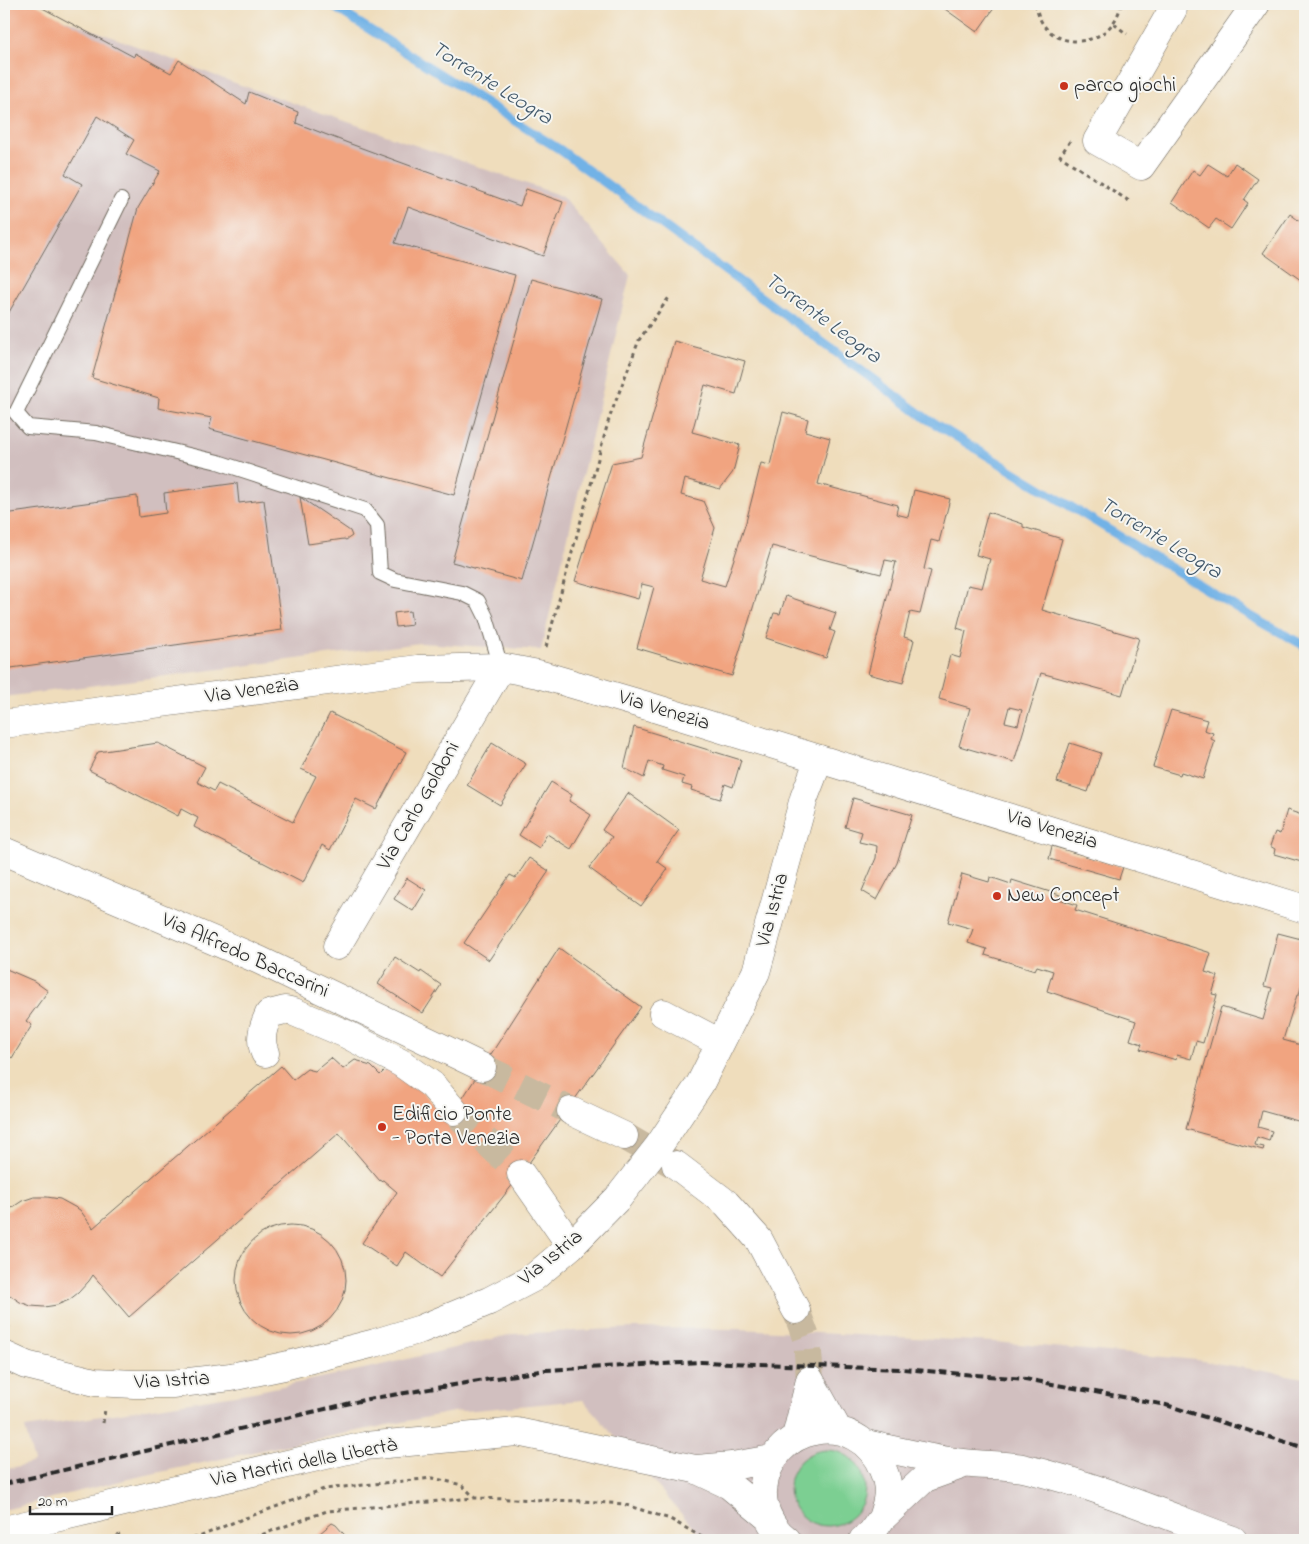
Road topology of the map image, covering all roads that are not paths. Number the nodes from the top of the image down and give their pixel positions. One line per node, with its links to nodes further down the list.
1 (1173, 4): 2 (street)
2 (1256, 4)
3 (121, 200): 4 (lane)
4 (501, 667): 5 (street, Via Venezia); 6 (street, Via Venezia); 9 (street, Via Carlo Goldoni)
5 (4, 724)
6 (819, 759): 8 (street, Via Venezia); 11 (street, Via Istria)
7 (4, 851): 13 (street, Via Alfredo Baccarini)
8 (1305, 909)
9 (337, 946)
10 (663, 1013): 11 (street)
11 (720, 1043): 19 (street, Via Istria)
12 (265, 1053): 14 (street)
13 (482, 1067)
14 (454, 1111)
15 (571, 1111): 16 (street)
16 (624, 1136)
17 (676, 1165): 20 (street)
18 (521, 1174): 19 (street)
19 (571, 1246): 21 (street, Via Istria)
20 (796, 1310)
21 (4, 1356)
22 (838, 1430): 23 (street); 23 (street); 24 (street)
23 (796, 1437): 25 (street)
24 (866, 1444): 26 (street); 29 (street)
25 (772, 1459): 27 (street, Via Martiri della Libertà); 28 (street)
26 (965, 1464): 29 (street); 33 (street)
27 (695, 1469): 28 (street, Via Martiri della Libertà); 30 (street, Via Martiri della Libertà)
28 (769, 1518): 31 (street)
29 (882, 1518): 32 (street)
30 (4, 1530)
31 (788, 1540)
32 (863, 1540)
33 (1233, 1540)

